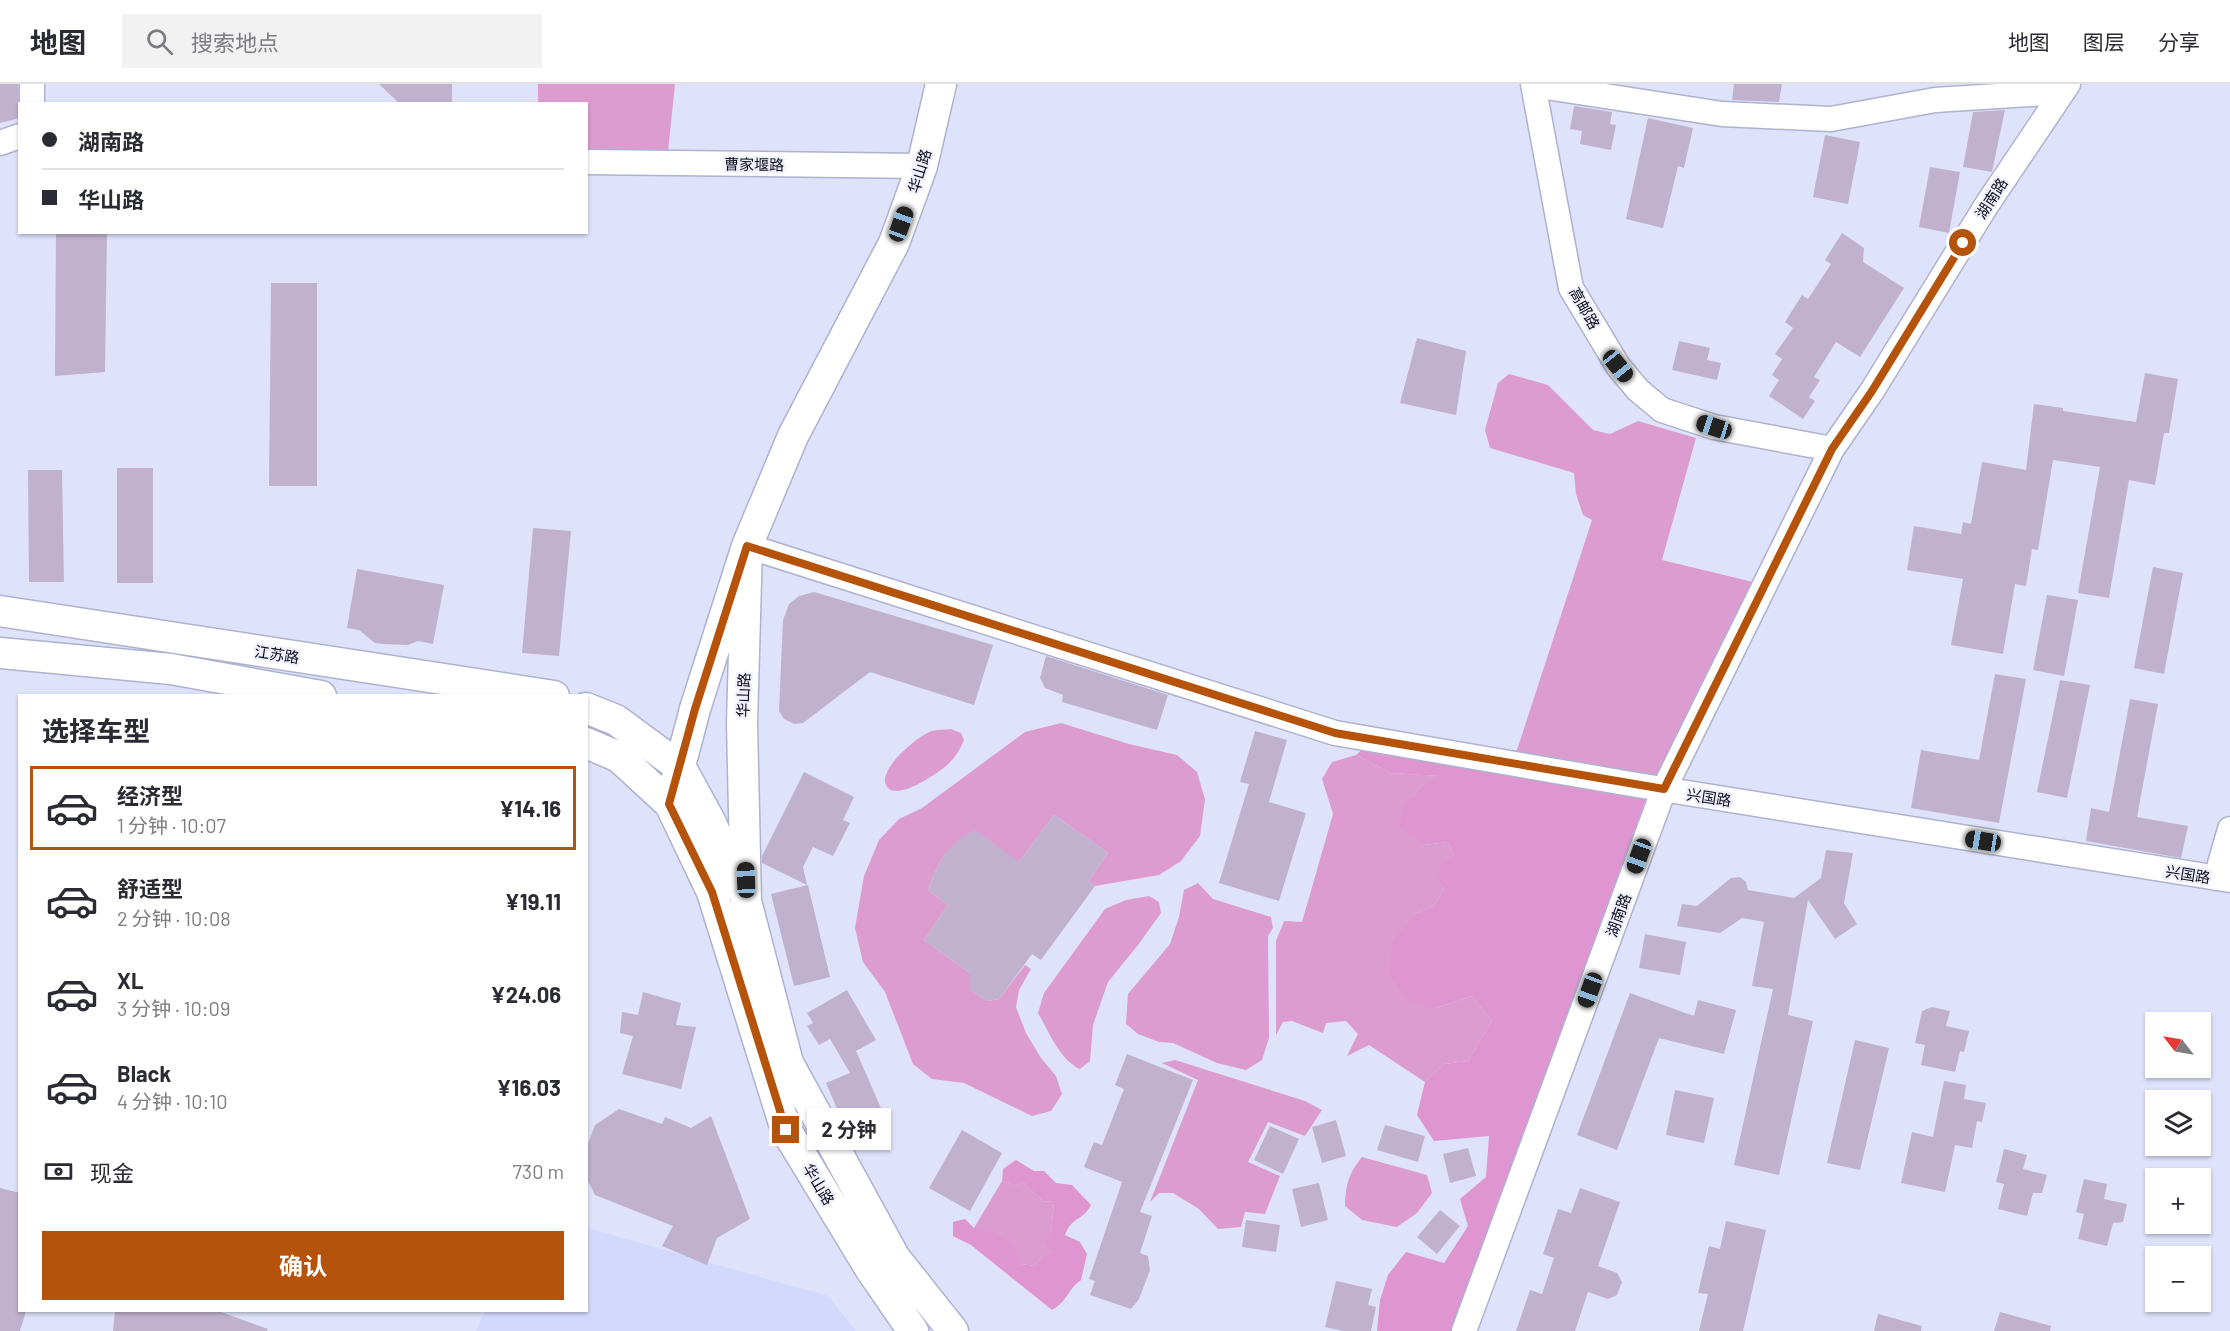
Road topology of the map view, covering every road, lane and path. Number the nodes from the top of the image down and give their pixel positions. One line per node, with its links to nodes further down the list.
1 (32, 84): 5 (street)
2 (941, 84): 9 (main road, 华山路)
3 (1533, 85): 4 (street); 10 (street, 高邮路)
4 (2065, 88): 10 (street, 湖南路)
5 (32, 102)
6 (18, 137): 7 (street)
7 (0, 143)
8 (588, 162): 9 (street, 曹家堰路)
9 (922, 166): 11 (main road, 华山路)
10 (1832, 449): 19 (street, 湖南路)
11 (747, 546): 18 (main road, 华山路); 19 (street, 兴国路); 23 (main road, 华山路)
12 (0, 611): 15 (main road, 江苏路)
13 (0, 654): 14 (main road)
14 (310, 694)
15 (541, 694)
16 (588, 709): 18 (main road)
17 (588, 744): 20 (main road)
18 (681, 768): 20 (main road, 华山路); 23 (main road)
19 (1664, 789): 22 (street, 兴国路); 26 (street, 湖南路)
20 (669, 804): 24 (main road, 华山路)
21 (2230, 829): 22 (street)
22 (2223, 879)
23 (746, 901): 25 (main road, 华山路)
24 (913, 1331)
25 (953, 1331)
26 (1464, 1331)

